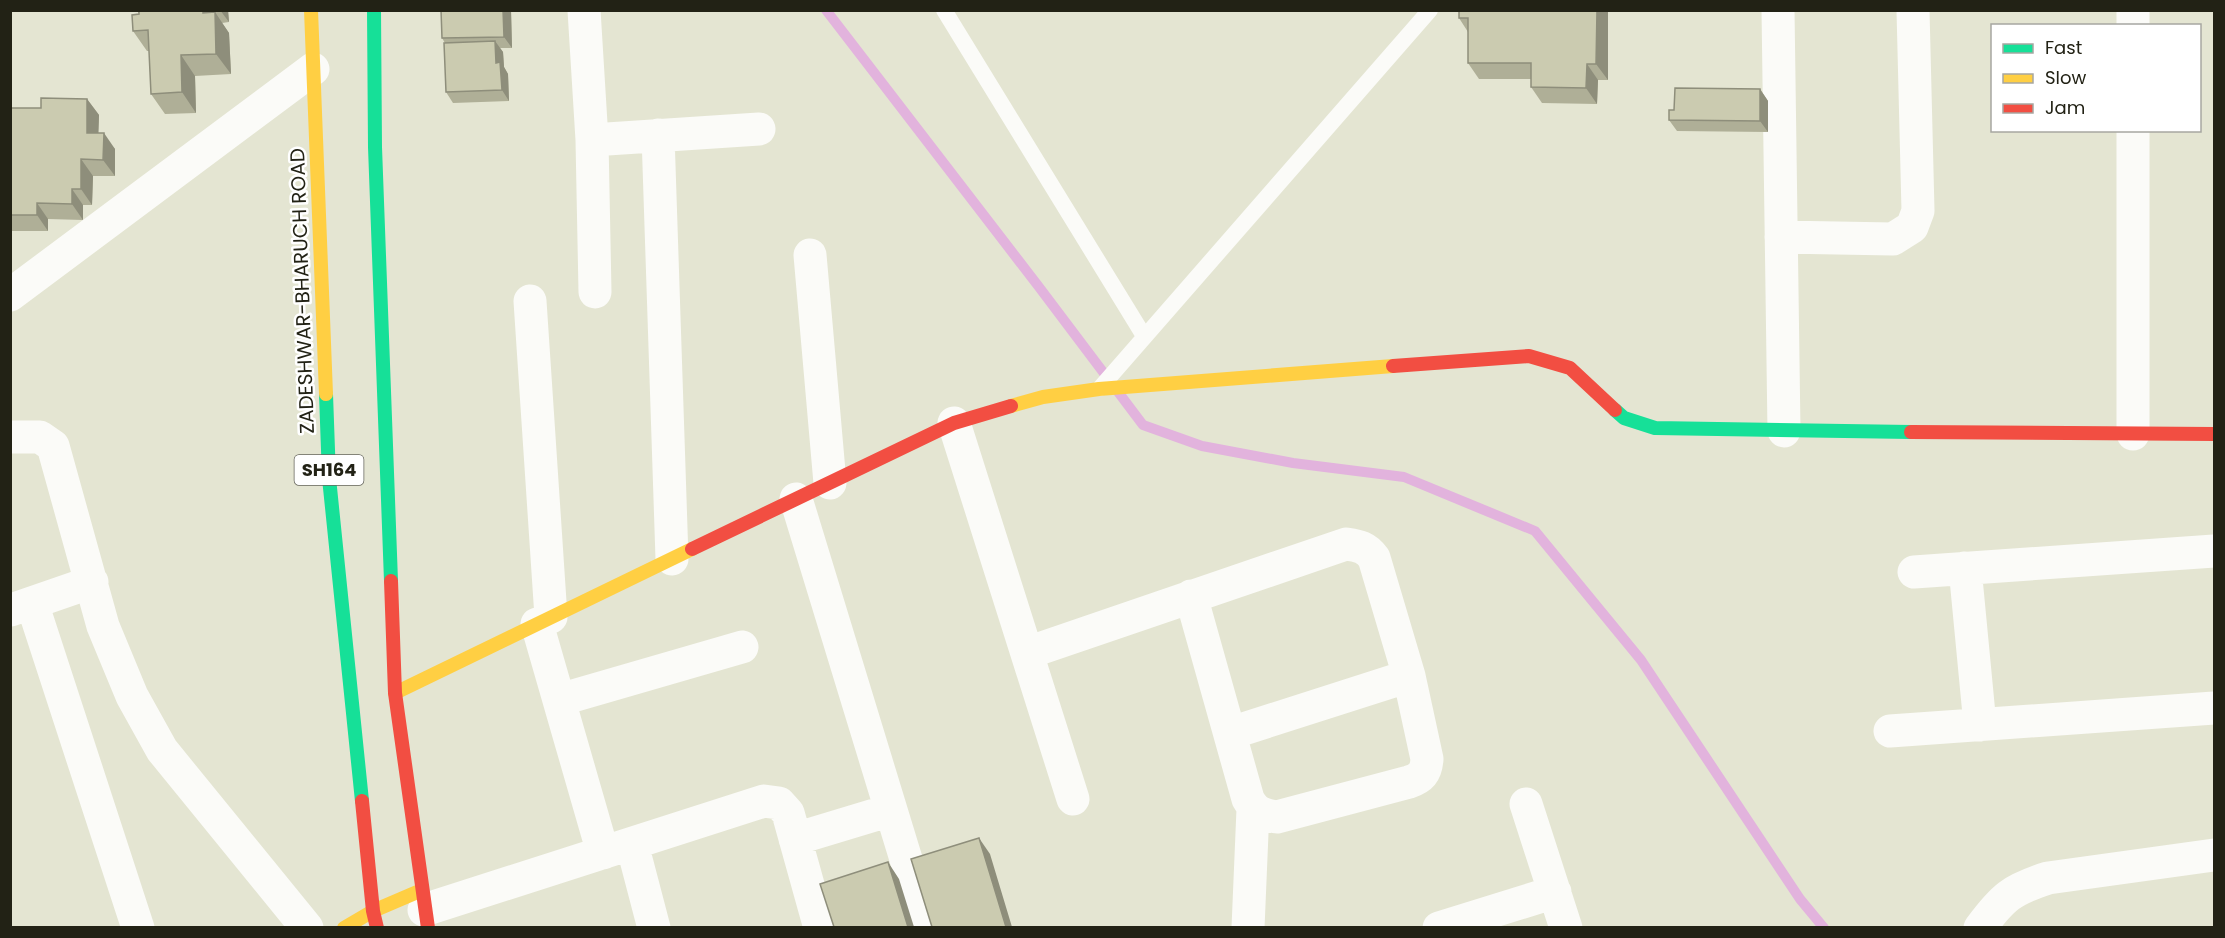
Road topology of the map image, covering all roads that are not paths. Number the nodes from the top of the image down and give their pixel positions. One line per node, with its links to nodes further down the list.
1 (311, 10): 8 (street, ZADESHWAR-BHARUCH ROAD / SH164)
2 (374, 10): 38 (street, SH164)
3 (584, 10): 12 (street)
4 (944, 10): 18 (lane)
5 (1430, 10): 18 (lane)
6 (1778, 10): 13 (street)
7 (1912, 10): 13 (street)
8 (313, 69): 16 (street); 53 (street, ZADESHWAR-BHARUCH ROAD / SH164)
9 (759, 129): 11 (street)
10 (2133, 132): 22 (street)
11 (658, 135): 12 (street); 28 (street)
12 (592, 140): 15 (street)
13 (1781, 237): 21 (street)
14 (810, 255): 25 (street)
15 (595, 292)
16 (10, 295)
17 (530, 301): 34 (street)
18 (1144, 336): 19 (lane)
19 (1099, 388): 20 (street); 21 (street)
20 (954, 423): 25 (street); 36 (street)
21 (1784, 431): 22 (street)
22 (2133, 434): 23 (street)
23 (2214, 434)
24 (10, 437): 31 (street)
25 (830, 483): 26 (street)
26 (796, 499): 28 (street); 47 (street)
27 (2214, 551): 29 (street)
28 (672, 559): 34 (street)
29 (1965, 568): 30 (street); 41 (street)
30 (1914, 572)
31 (92, 582): 33 (street); 55 (street)
32 (1191, 596): 36 (street); 37 (street); 43 (street)
33 (21, 606): 54 (street)
34 (544, 620): 38 (street); 39 (street)
35 (742, 647): 39 (street)
36 (1027, 653): 44 (street)
37 (1408, 676): 43 (street); 46 (street)
38 (395, 693): 52 (street, SH164)
39 (559, 700): 49 (street)
40 (2214, 708): 41 (street)
41 (1980, 724): 42 (street)
42 (1890, 731)
43 (1231, 733): 46 (street)
44 (1073, 799)
45 (1526, 804): 51 (street)
46 (1253, 809): 61 (street)
47 (891, 810): 48 (street); 60 (street)
48 (795, 839): 49 (street); 59 (street)
49 (617, 848): 52 (street); 58 (street)
50 (2214, 855): 64 (street)
51 (1555, 892): 62 (street); 63 (street)
52 (425, 909): 53 (street)
53 (374, 911): 56 (street); 57 (street, ZADESHWAR-BHARUCH ROAD / SH164)
54 (138, 927)
55 (307, 927)
56 (344, 927)
57 (377, 927)
58 (654, 927)
59 (820, 927)
60 (927, 927)
61 (1248, 927)
62 (1439, 927)
63 (1566, 927)
64 (1980, 927)

